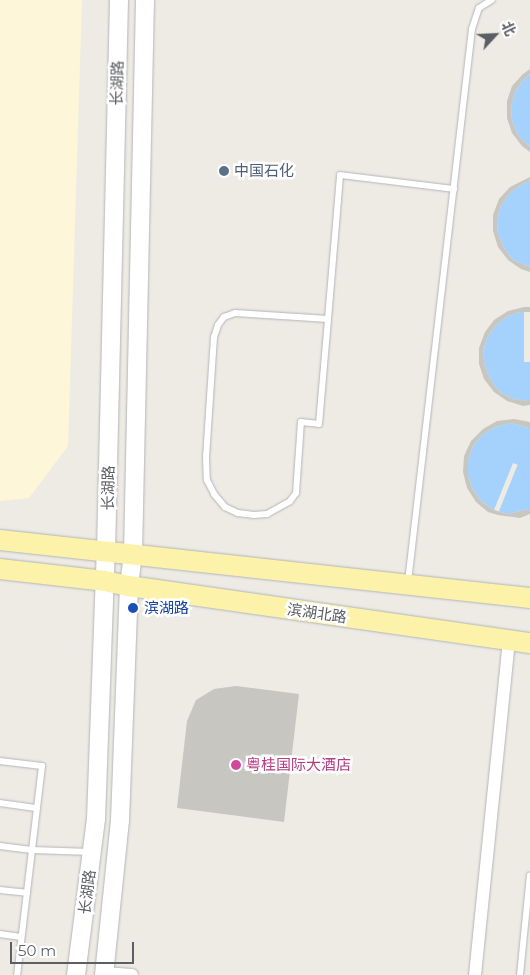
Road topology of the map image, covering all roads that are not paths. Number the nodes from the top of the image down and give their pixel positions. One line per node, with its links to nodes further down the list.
1 (119, 0): 7 (main road, 长湖路)
2 (145, 0): 8 (main road, 长湖路)
3 (492, 0): 4 (lane)
4 (454, 188): 5 (lane); 11 (lane)
5 (328, 318): 5 (lane)
6 (0, 540): 7 (main road)
7 (106, 552): 8 (main road); 10 (main road, 长湖路)
8 (133, 554): 11 (main road); 12 (main road, 长湖路)
9 (0, 569): 10 (main road)
10 (105, 581): 12 (main road, 滨湖北路); 21 (main road, 长湖路)
11 (408, 583): 13 (main road)
12 (129, 586): 14 (main road, 滨湖北路); 27 (main road, 长湖路)
13 (530, 598)
14 (509, 641): 15 (main road, 滨湖北路); 31 (street)
15 (530, 643)
16 (0, 761): 18 (lane)
17 (0, 803): 18 (lane)
18 (36, 808): 20 (lane)
19 (0, 846): 20 (lane)
20 (32, 850): 21 (lane); 24 (lane)
21 (92, 852): 29 (main road, 长湖路)
22 (530, 875): 32 (lane)
23 (0, 890): 24 (lane)
24 (26, 893): 26 (lane)
25 (0, 934): 26 (lane)
26 (21, 937): 28 (lane)
27 (104, 974): 30 (street)
28 (17, 975)
29 (76, 975)
30 (132, 975)
31 (475, 975)
32 (520, 975)

